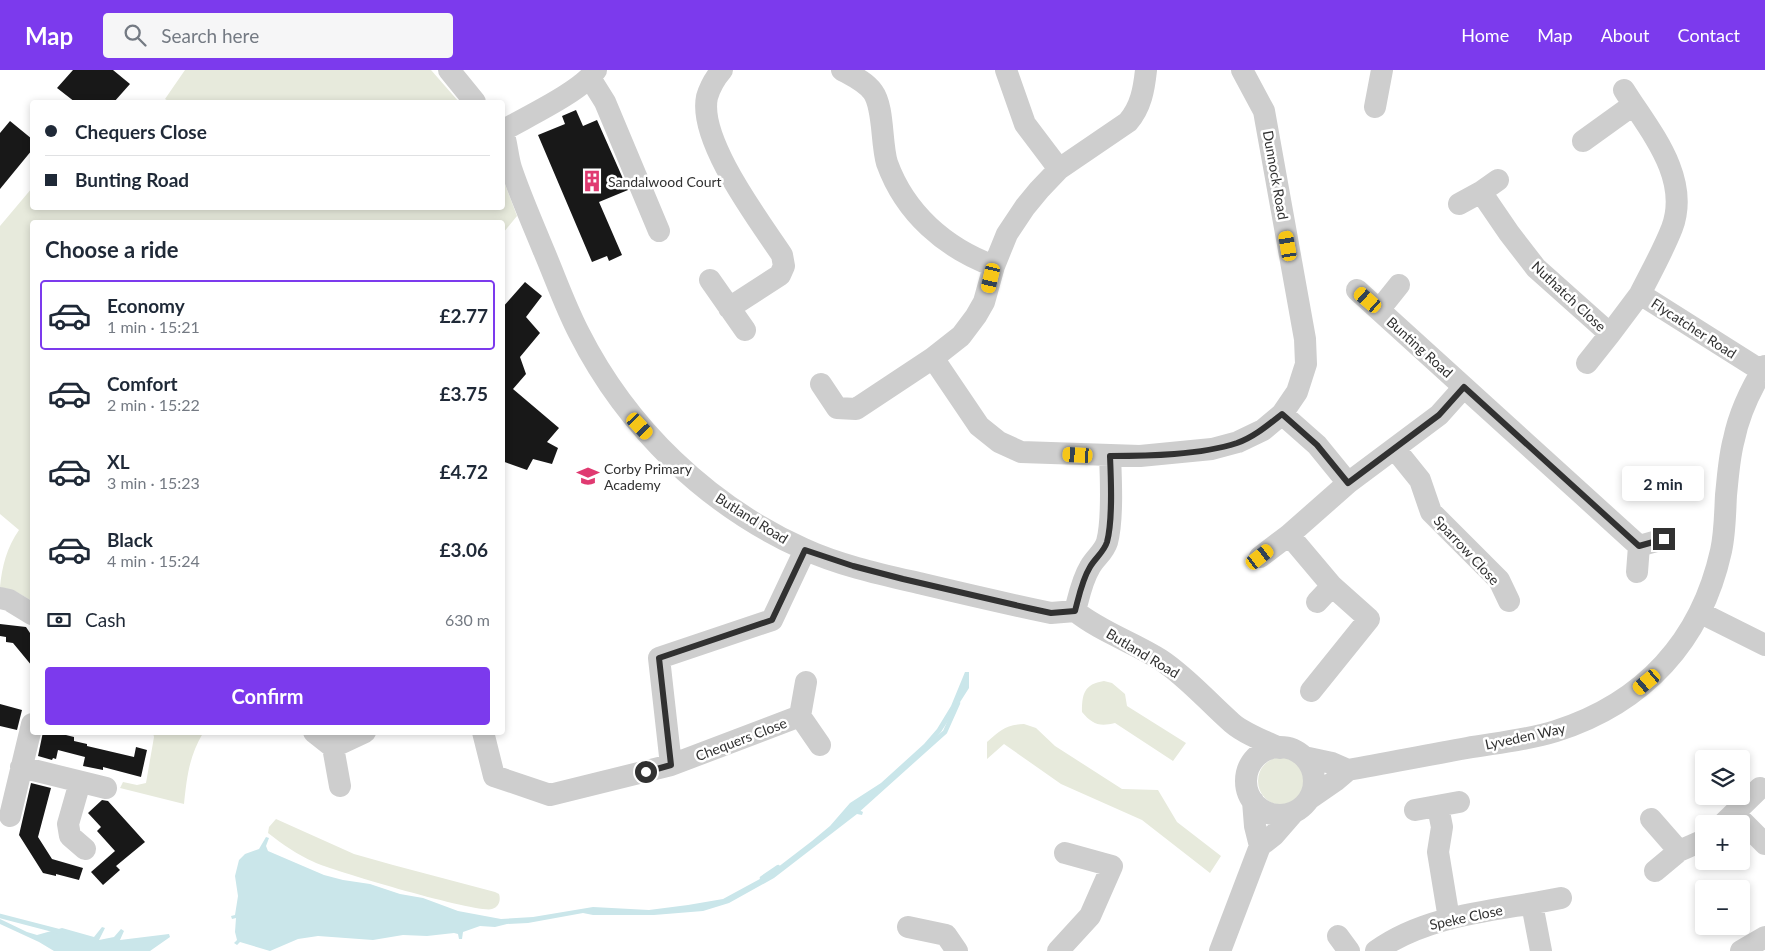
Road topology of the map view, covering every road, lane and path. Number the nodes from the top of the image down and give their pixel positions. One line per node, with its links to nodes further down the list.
1 (448, 70): 9 (street)
2 (722, 70): 22 (street)
3 (842, 70): 17 (street)
4 (1006, 70): 14 (street)
5 (1146, 70): 14 (street)
6 (1242, 70): 31 (street, Dunnock Road)
7 (1382, 70): 10 (street)
8 (593, 74): 11 (street); 16 (street)
9 (473, 100)
10 (1375, 107)
11 (505, 129)
12 (505, 139): 38 (street, Butland Road)
13 (1583, 141): 21 (street, Flycatcher Road)
14 (1059, 169): 17 (street)
15 (1459, 204): 25 (street, Nuthatch Close)
16 (659, 231)
17 (994, 266): 26 (street)
18 (710, 280): 22 (street)
19 (1399, 285): 23 (street, Bunting Road)
20 (1357, 290): 23 (street, Bunting Road)
21 (1640, 294): 25 (street, Nuthatch Close); 28 (street, Flycatcher Road)
22 (729, 308): 24 (street)
23 (1379, 310): 30 (street, Bunting Road)
24 (745, 330)
25 (1610, 334): 27 (street)
26 (934, 358): 29 (street); 33 (street, Dunnock Road)
27 (1587, 363)
28 (1763, 369): 46 (street, Lyveden Way)
29 (821, 384)
30 (1464, 387): 32 (street); 37 (street, Bunting Road)
31 (1282, 414): 33 (street, Dunnock Road); 34 (street)
32 (1395, 449): 34 (street); 43 (street, Sparrow Close)
33 (1110, 456): 45 (street)
34 (1348, 483): 35 (street)
35 (1289, 535): 39 (street); 41 (street)
36 (1664, 539): 37 (street)
37 (1639, 546): 40 (street)
38 (805, 550): 45 (street, Butland Road); 61 (street)
39 (1260, 557)
40 (1637, 572)
41 (1332, 586): 44 (street); 50 (street)
42 (0, 598): 47 (street)
43 (1509, 601)
44 (1317, 602)
45 (1075, 611): 52 (street, Butland Road)
46 (1701, 612): 48 (street); 63 (street, Lyveden Way)
47 (30, 613)
48 (1765, 645)
49 (806, 682): 51 (street, Chequers Close)
50 (1312, 691)
51 (800, 716): 57 (street, Chequers Close); 61 (street, Chequers Close)
52 (1234, 724): 59 (street, Butland Road); 64 (street, Butland Road)
53 (30, 732): 62 (street)
54 (318, 735): 58 (street)
55 (359, 735): 58 (street)
56 (484, 735): 61 (street, Chequers Close)
57 (820, 745)
58 (333, 747): 66 (street)
59 (1280, 748): 60 (street); 64 (street)
60 (1304, 757): 63 (street); 70 (street)
61 (671, 765)
62 (21, 767): 65 (street); 73 (street)
63 (1348, 770): 70 (street, Lyveden Way)
64 (1247, 776): 69 (street)
65 (80, 782): 67 (street); 79 (street)
66 (340, 786)
67 (106, 788)
68 (1760, 788): 72 (street)
69 (1253, 801): 70 (street); 78 (street)
70 (1302, 806): 78 (street, Lyveden Way)
71 (1415, 810): 85 (street)
72 (1733, 815)
73 (10, 816)
74 (1652, 819): 80 (street)
75 (1750, 834): 77 (street)
76 (1695, 844): 80 (street)
77 (1765, 844)
78 (1260, 846): 90 (street, Lyveden Way)
79 (85, 850)
80 (1679, 851): 82 (street)
81 (1065, 854): 89 (street)
82 (1655, 871)
83 (1561, 898): 84 (street, Speke Close)
84 (1532, 904): 85 (street, Speke Close); 92 (street)
85 (1449, 919): 91 (street, Speke Close)
86 (908, 927): 88 (street)
87 (1765, 937): 93 (street)
88 (956, 951)
89 (1058, 951)
90 (1220, 951)
91 (1376, 951)
92 (1540, 951)
93 (1741, 951)

